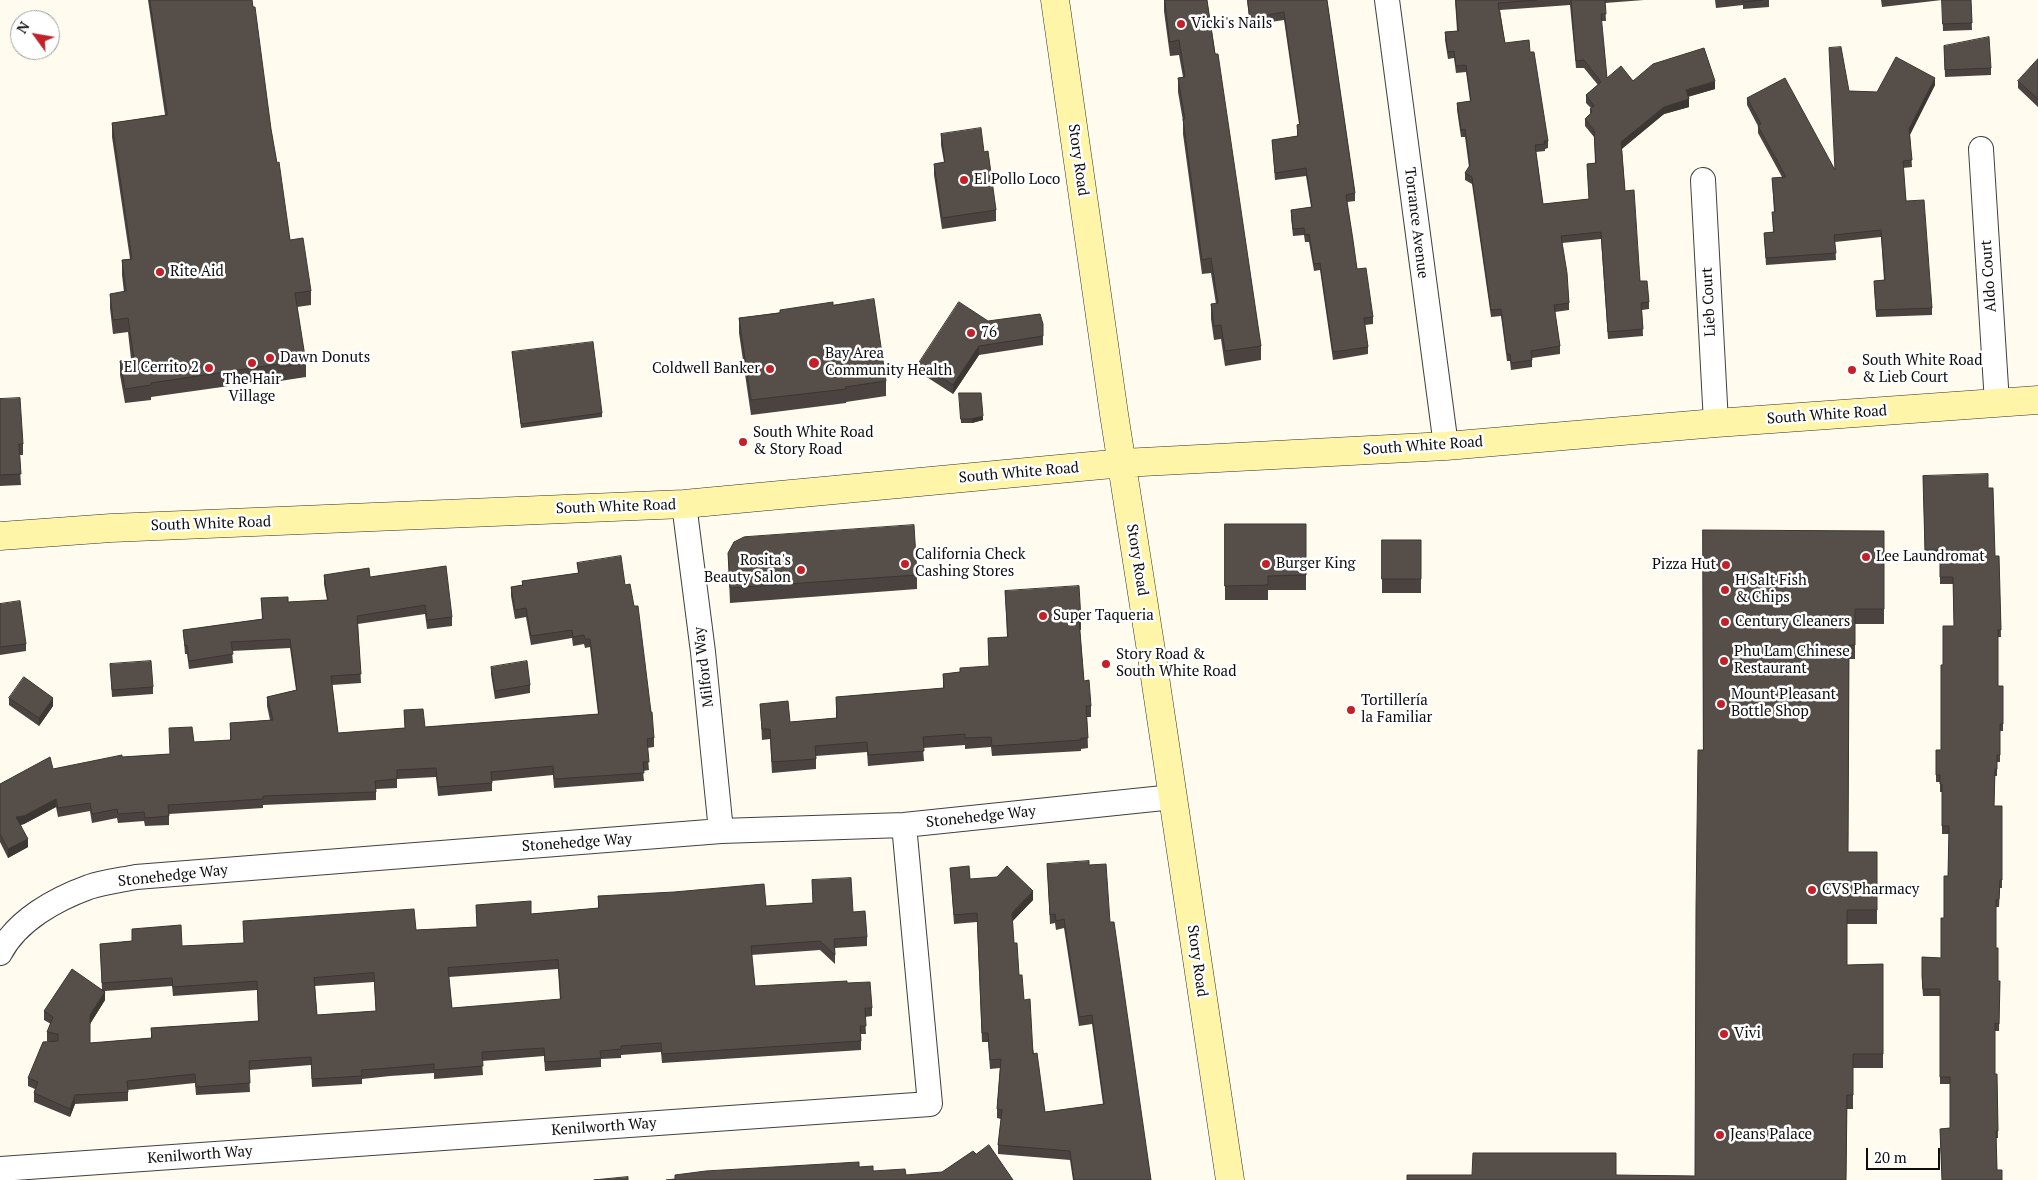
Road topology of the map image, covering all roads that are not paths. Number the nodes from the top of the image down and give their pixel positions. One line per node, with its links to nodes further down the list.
1 (1055, 0): 9 (main road, Story Road)
2 (1387, 0): 8 (street, Torrance Avenue)
3 (1981, 149): 6 (street, Aldo Court)
4 (1703, 180): 7 (street, Lieb Court)
5 (2038, 400): 6 (main road, South White Road)
6 (1997, 403): 7 (main road, South White Road)
7 (1716, 423): 8 (main road, South White Road)
8 (1446, 446): 9 (main road, South White Road)
9 (1123, 463): 10 (main road, South White Road); 12 (main road, Story Road)
10 (684, 504): 11 (main road, South White Road); 14 (street, Milford Way)
11 (0, 536)
12 (1173, 797): 13 (street, Stonehedge Way); 17 (main road, Story Road)
13 (904, 825): 14 (street, Stonehedge Way); 16 (street, Kenilworth Way)
14 (721, 831): 15 (street, Stonehedge Way)
15 (1, 949)
16 (0, 1169)
17 (1230, 1180)

